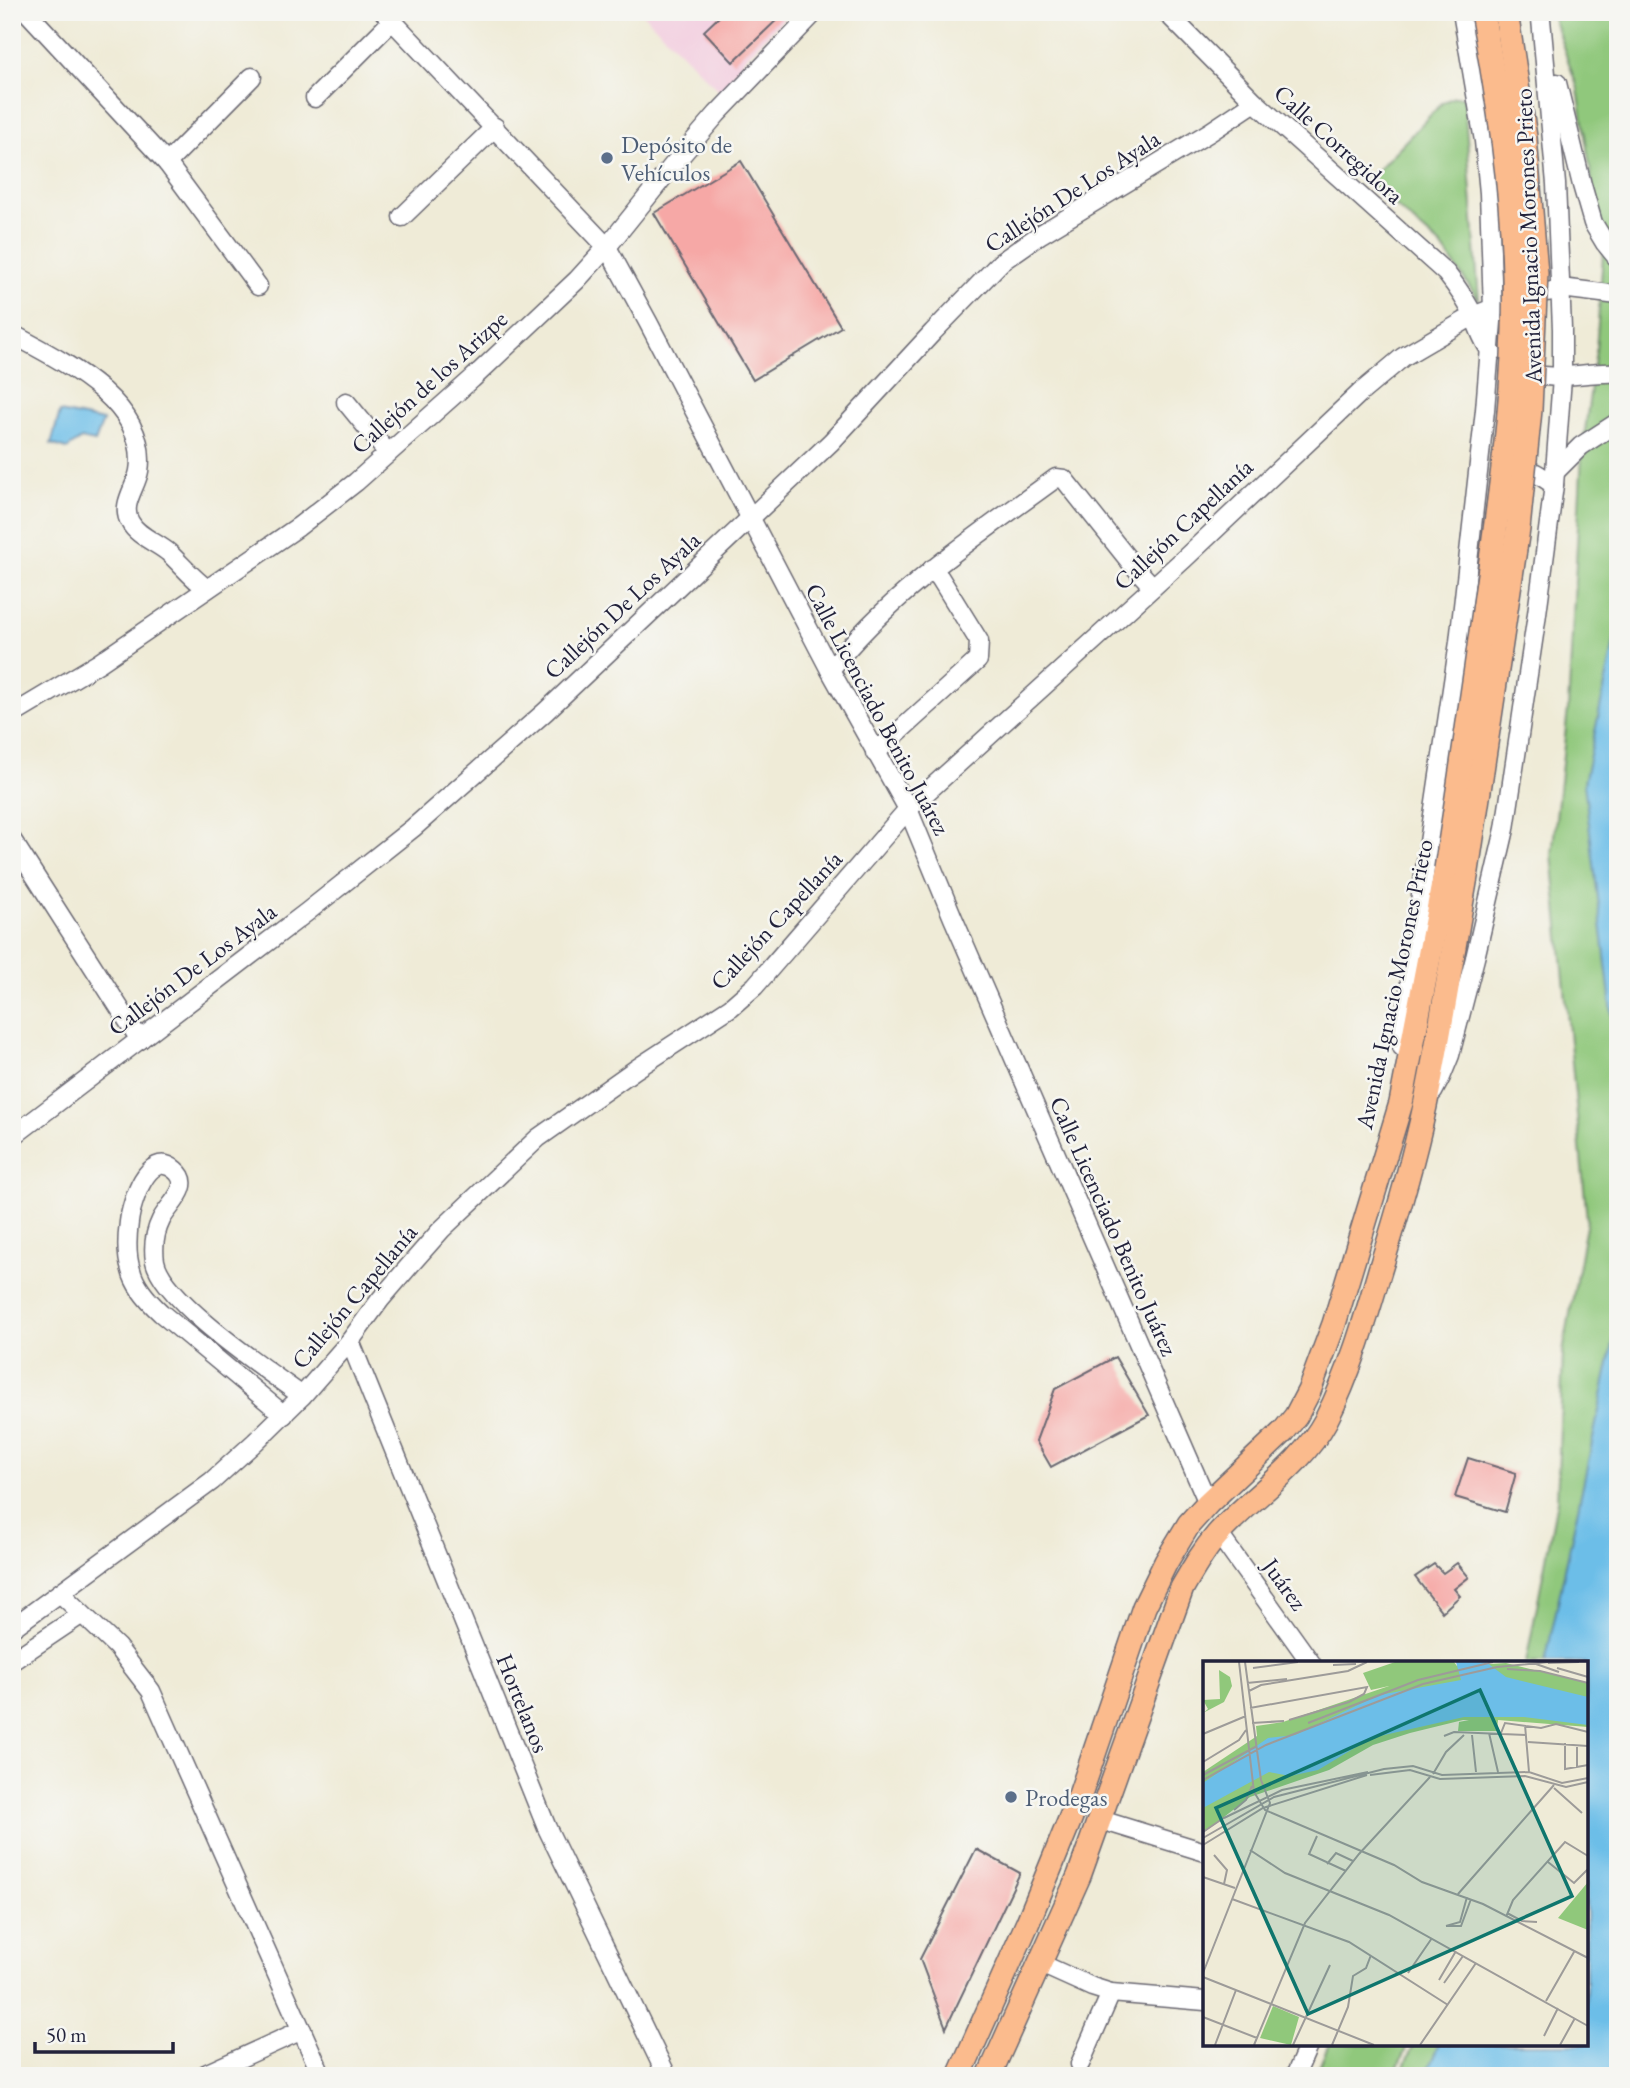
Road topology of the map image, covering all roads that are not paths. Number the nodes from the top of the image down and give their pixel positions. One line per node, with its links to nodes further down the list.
1 (27, 12): 13 (street)
2 (815, 12): 17 (street, Callejón de los Arizpe)
3 (1166, 12): 11 (street, Calle Corregidora)
4 (1462, 12): 15 (street)
5 (1482, 12): 42 (main road, Avenida Ignacio Morones Prieto, bridge)
6 (1506, 12): 42 (main road, Avenida Ignacio Morones Prieto, bridge)
7 (1541, 15): 14 (street, Avenida Ignacio Morones Prieto); 18 (street)
8 (388, 17): 10 (street); 12 (street, Calle Licenciado Benito Juárez)
9 (252, 77): 13 (street)
10 (315, 98)
11 (1255, 103): 23 (street, Calle Corregidora); 33 (street, Callejón De Los Ayala)
12 (495, 127): 16 (street); 17 (street, Calle Licenciado Benito Juárez)
13 (167, 163): 19 (street)
14 (1556, 192): 15 (street); 20 (street, Avenida Ignacio Morones Prieto)
15 (1489, 193): 22 (street)
16 (402, 217)
17 (607, 247): 30 (street, Callejón de los Arizpe); 33 (street, Calle Licenciado Benito Juárez)
18 (1618, 259)
19 (258, 286)
20 (1560, 290): 21 (street, Callejón Capellanía); 22 (street, Callejón Capellanía); 27 (street, Avenida Ignacio Morones Prieto)
21 (1618, 295)
22 (1493, 309): 23 (street, Callejón Capellanía); 25 (street)
23 (1474, 316): 25 (street, Calle Corregidora); 35 (street, Callejón Capellanía)
24 (12, 334): 36 (street)
25 (1490, 351): 27 (street); 32 (street)
26 (1618, 373): 27 (street)
27 (1562, 378): 31 (street, Avenida Ignacio Morones Prieto)
28 (346, 402): 30 (street)
29 (1618, 422): 31 (street)
30 (387, 453): 36 (street, Callejón de los Arizpe)
31 (1555, 478): 32 (street); 45 (street, Avenida Ignacio Morones Prieto)
32 (1475, 496): 44 (street)
33 (750, 518): 37 (street, Calle Licenciado Benito Juárez); 43 (street, Callejón De Los Ayala)
34 (932, 569): 35 (street); 37 (street); 39 (street)
35 (1153, 587): 40 (street, Callejón Capellanía)
36 (207, 589): 38 (street, Callejón de los Arizpe)
37 (830, 670): 39 (street, Calle Licenciado Benito Juárez)
38 (12, 715)
39 (875, 752): 40 (street, Calle Licenciado Benito Juárez)
40 (908, 809): 47 (street, Callejón Capellanía); 52 (street, Calle Licenciado Benito Juárez)
41 (12, 840): 43 (street)
42 (1457, 870): 44 (main road, Avenida Ignacio Morones Prieto); 45 (main road, Avenida Ignacio Morones Prieto)
43 (139, 1040): 46 (street, Callejón De Los Ayala)
44 (1401, 1103): 52 (main road, Avenida Ignacio Morones Prieto)
45 (1424, 1107): 53 (main road, Avenida Ignacio Morones Prieto)
46 (12, 1137)
47 (350, 1341): 50 (street, Callejón Capellanía); 69 (street, Hortelanos)
48 (245, 1354): 49 (street); 49 (street); 50 (street)
49 (231, 1369): 51 (street)
50 (302, 1396): 51 (street, Callejón Capellanía)
51 (284, 1415): 54 (street, Callejón Capellanía)
52 (1208, 1503): 70 (main road, Avenida Ignacio Morones Prieto)
53 (1218, 1533): 58 (street, Juárez); 59 (main road, Avenida Ignacio Morones Prieto)
54 (60, 1593): 55 (street); 56 (street, Callejón Capellanía)
55 (82, 1614): 57 (street); 64 (street)
56 (12, 1628)
57 (12, 1661)
58 (1310, 1661)
59 (1101, 1820): 60 (street); 61 (main road, Avenida Ignacio Morones Prieto)
60 (1203, 1851)
61 (1041, 1964): 62 (street); 71 (main road, Avenida Ignacio Morones Prieto)
62 (1111, 1993): 63 (street); 66 (street)
63 (1203, 2001)
64 (302, 2030): 67 (street); 68 (street)
65 (1308, 2046): 72 (street)
66 (1080, 2064)
67 (201, 2076)
68 (322, 2076)
69 (667, 2076)
70 (959, 2076)
71 (989, 2076)
72 (1295, 2076)

